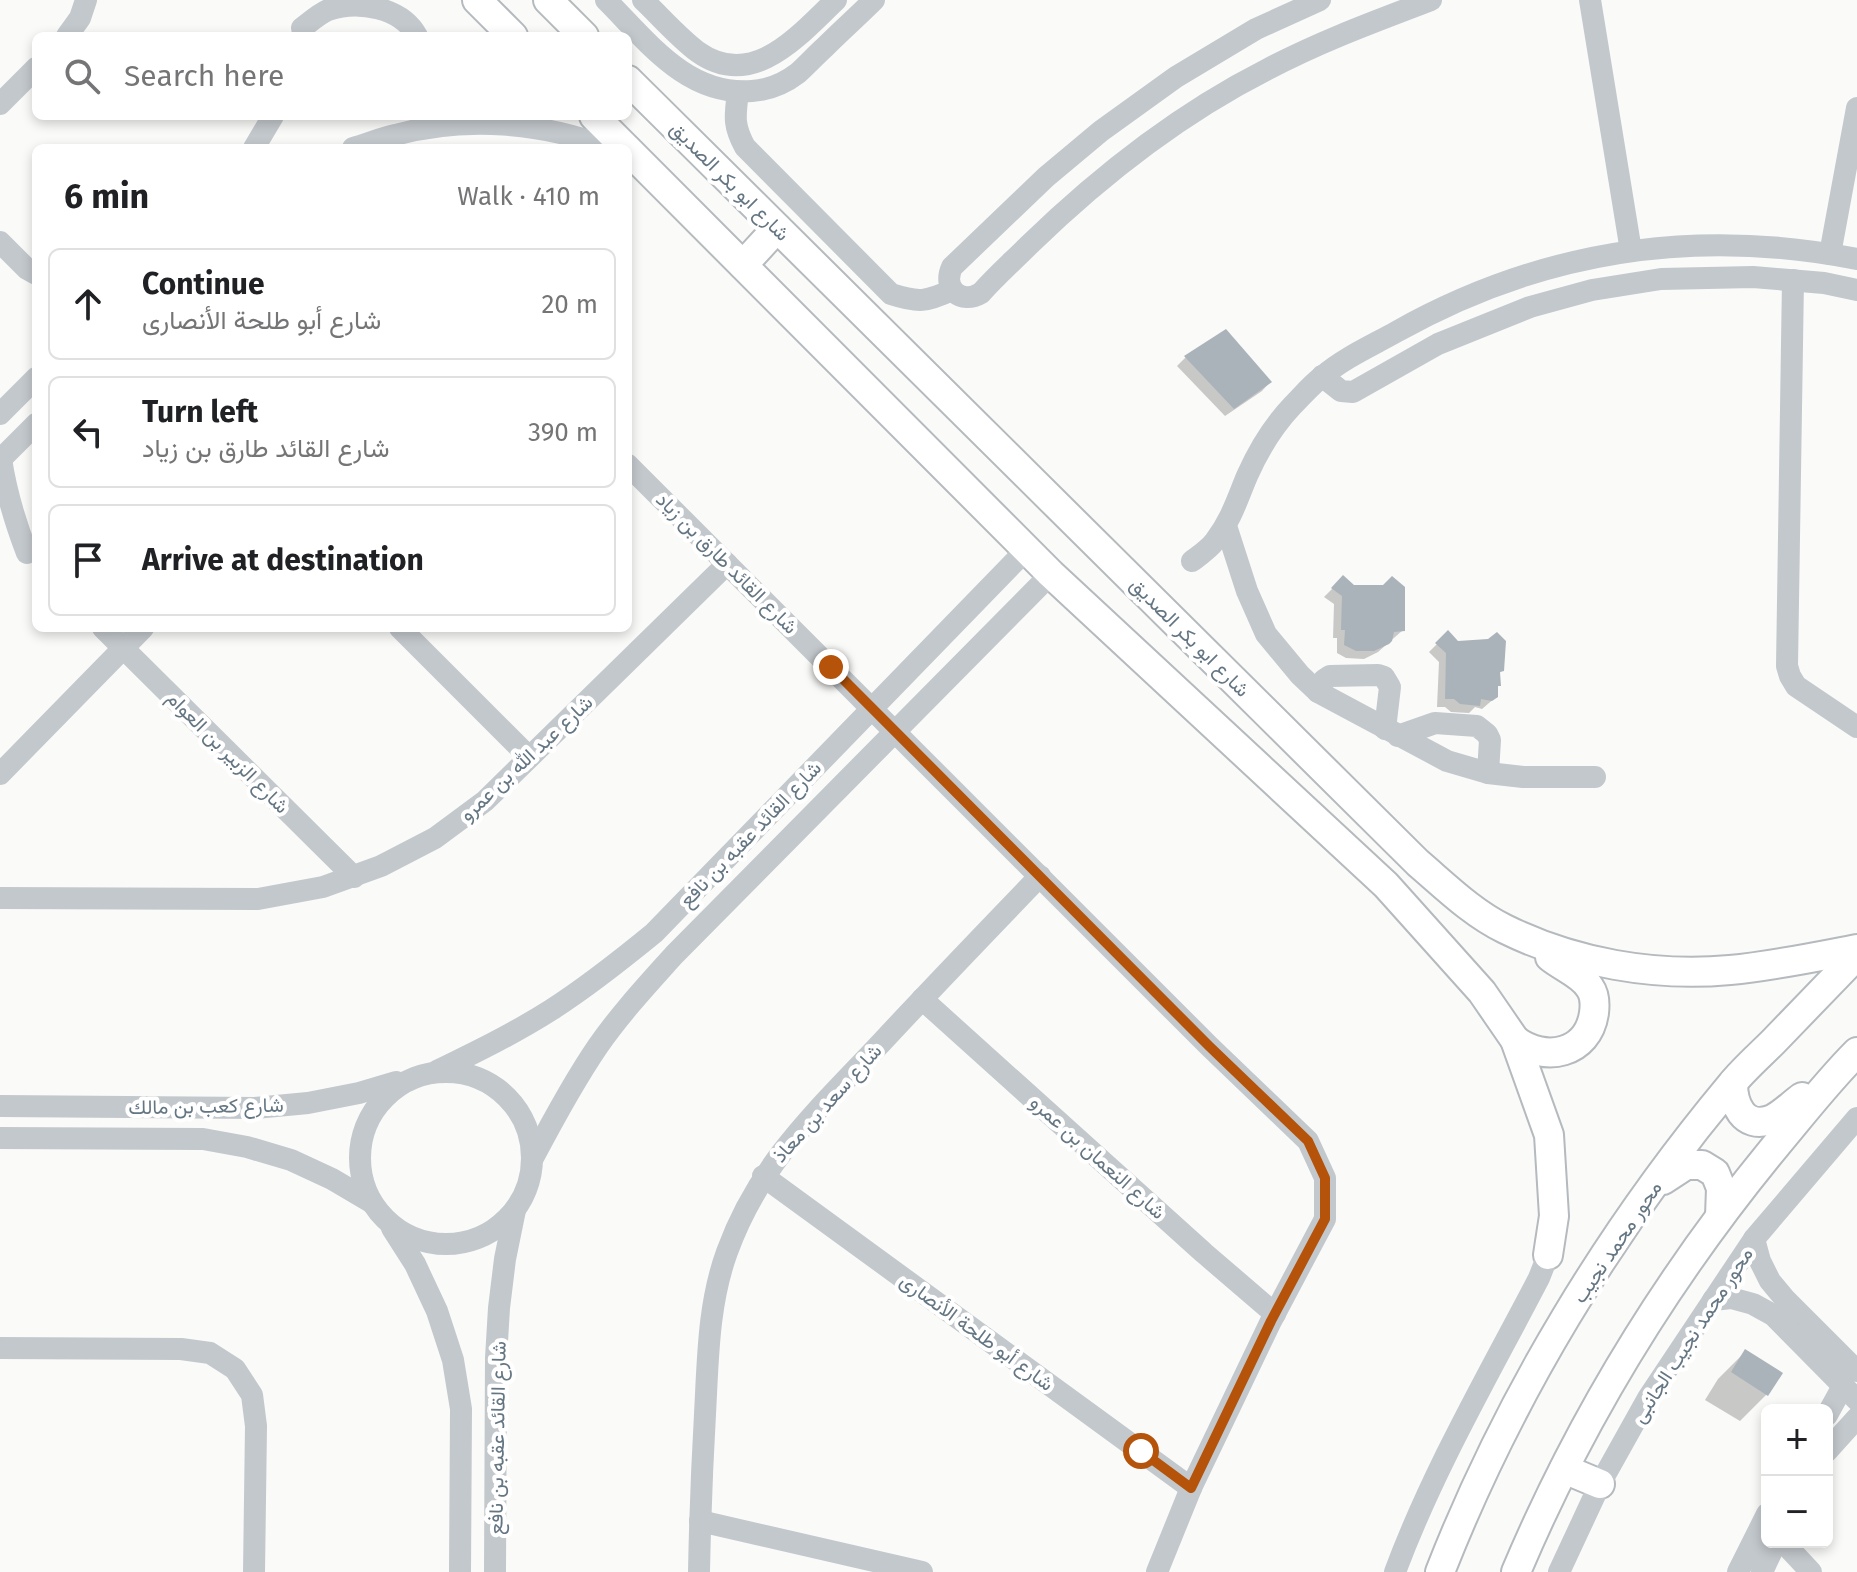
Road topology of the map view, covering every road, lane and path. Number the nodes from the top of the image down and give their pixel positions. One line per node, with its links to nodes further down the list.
1 (86, 0): 12 (street)
2 (306, 0): 13 (street)
3 (477, 0): 15 (main road)
4 (548, 0): 16 (main road)
5 (606, 0): 19 (street)
6 (643, 0): 7 (street)
7 (836, 0)
8 (874, 0): 19 (street)
9 (1320, 0): 37 (street)
10 (1431, 0): 42 (street)
11 (1590, 0): 33 (street)
12 (70, 32)
13 (301, 32): 14 (street)
14 (415, 32)
15 (509, 32)
16 (580, 32)
17 (32, 72): 20 (street)
18 (632, 84): 31 (main road, شارع ابو بكر الصديق)
19 (738, 92): 44 (street)
20 (0, 104)
21 (1857, 108): 34 (street)
22 (271, 120): 26 (street)
23 (411, 120): 25 (street)
24 (598, 120): 29 (main road)
25 (396, 134): 27 (street); 28 (street)
26 (256, 144)
27 (365, 144)
28 (598, 144)
29 (621, 144)
30 (632, 155): 38 (main road)
31 (777, 228): 38 (main road); 76 (main road, شارع ابو بكر الصديق)
32 (0, 242): 40 (street)
33 (1631, 251): 34 (street); 35 (street)
34 (1830, 254): 36 (street)
35 (1593, 257): 43 (street); 46 (street)
36 (1857, 259)
37 (958, 262): 42 (street); 44 (street)
38 (743, 265): 55 (main road)
39 (1857, 266): 45 (street)
40 (32, 277)
41 (1793, 280): 43 (street); 45 (street); 66 (street)
42 (986, 287): 44 (street)
43 (1599, 289): 46 (street)
44 (952, 290)
45 (1857, 290)
46 (1322, 376): 53 (street)
47 (32, 382): 48 (street)
48 (7, 407): 49 (street)
49 (32, 419)
50 (32, 425): 51 (street)
51 (0, 459): 56 (street)
52 (632, 469): 58 (street, شارع القائد طارق بن زياد)
53 (1226, 526): 57 (street); 64 (street)
54 (0, 538): 56 (street)
55 (1026, 550): 59 (main road); 65 (street, شارع القائد عقبه بن نافع)
56 (32, 558)
57 (1192, 561)
58 (727, 564): 65 (street, شارع القائد طارق بن زياد); 69 (street, شارع عبد الله بن عمرو)
59 (1051, 574): 67 (street, شارع القائد عقبه بن نافع); 80 (main road)
60 (107, 632): 63 (street, شارع الزبير بن العوام)
61 (139, 632): 63 (street)
62 (404, 632): 69 (street)
63 (123, 648): 71 (street); 74 (street, شارع الزبير بن العوام)
64 (1318, 692): 68 (street); 68 (street)
65 (873, 708): 67 (street, شارع القائد طارق بن زياد); 82 (street, شارع القائد عقبه بن نافع)
66 (1857, 727)
67 (896, 731): 73 (street, شارع القائد طارق بن زياد); 88 (street, شارع القائد عقبه بن نافع)
68 (1391, 733): 70 (street); 70 (street)
69 (529, 757): 74 (street, شارع عبد الله بن عمرو)
70 (1488, 773): 72 (street)
71 (0, 774)
72 (1595, 777)
73 (1040, 876): 79 (street, شارع سعد بن معاذ); 98 (street, شارع القائد طارق بن زياد)
74 (354, 877): 75 (street, شارع عبد الله بن عمرو)
75 (0, 898)
76 (1527, 938): 77 (main road, شارع ابو بكر الصديق); 80 (main road)
77 (1857, 949)
78 (1857, 955): 84 (main road, محور محمد نجيب)
79 (922, 999): 89 (street, شارع سعد بن معاذ); 98 (street, شارع النعمان بن عمرو)
80 (1515, 1040): 96 (main road)
81 (1852, 1056): 84 (main road); 93 (main road)
82 (437, 1071): 83 (street); 88 (street)
83 (409, 1079): 85 (street, شارع كعب بن مالك); 91 (street)
84 (1733, 1083): 90 (main road, محور محمد نجيب)
85 (0, 1106)
86 (1857, 1118): 95 (street, محور محمد نجيب الجانبى)
87 (0, 1138): 91 (street, شارع كعب بن مالك)
88 (533, 1158): 92 (street)
89 (763, 1176): 106 (street, شارع أبو طلحة الأنصارى); 107 (street, شارع سعد بن معاذ)
90 (1654, 1185): 93 (main road); 118 (main road, محور محمد نجيب)
91 (371, 1202): 94 (street)
92 (515, 1210): 94 (street); 113 (street, شارع القائد عقبه بن نافع)
93 (1720, 1216): 104 (main road)
94 (389, 1224): 112 (street, شارع القائد عقبه بن نافع)
95 (1754, 1239): 97 (street, محور محمد نجيب الجانبى); 100 (street)
96 (1548, 1255): 117 (street)
97 (1713, 1300): 100 (street); 105 (street, محور محمد نجيب الجانبى)
98 (1275, 1314): 106 (street, شارع القائد طارق بن زياد)
99 (0, 1348): 111 (street)
100 (1852, 1386): 101 (street)
101 (1833, 1408)
102 (1857, 1418): 103 (street)
103 (1833, 1444)
104 (1564, 1469): 105 (main road); 119 (main road)
105 (1600, 1484): 120 (street, محور محمد نجيب الجانبى)
106 (1191, 1488): 116 (street, شارع القائد طارق بن زياد)
107 (700, 1521): 114 (street, شارع سعد بن معاذ); 115 (street)
108 (1761, 1526): 121 (street)
109 (1773, 1548): 122 (street)
110 (1789, 1548): 123 (street)
111 (254, 1572)
112 (460, 1572)
113 (495, 1572)
114 (699, 1572)
115 (922, 1572)
116 (1157, 1572)
117 (1395, 1572)
118 (1440, 1572)
119 (1516, 1572)
120 (1559, 1572)
121 (1738, 1572)
122 (1762, 1572)
123 (1811, 1572)

